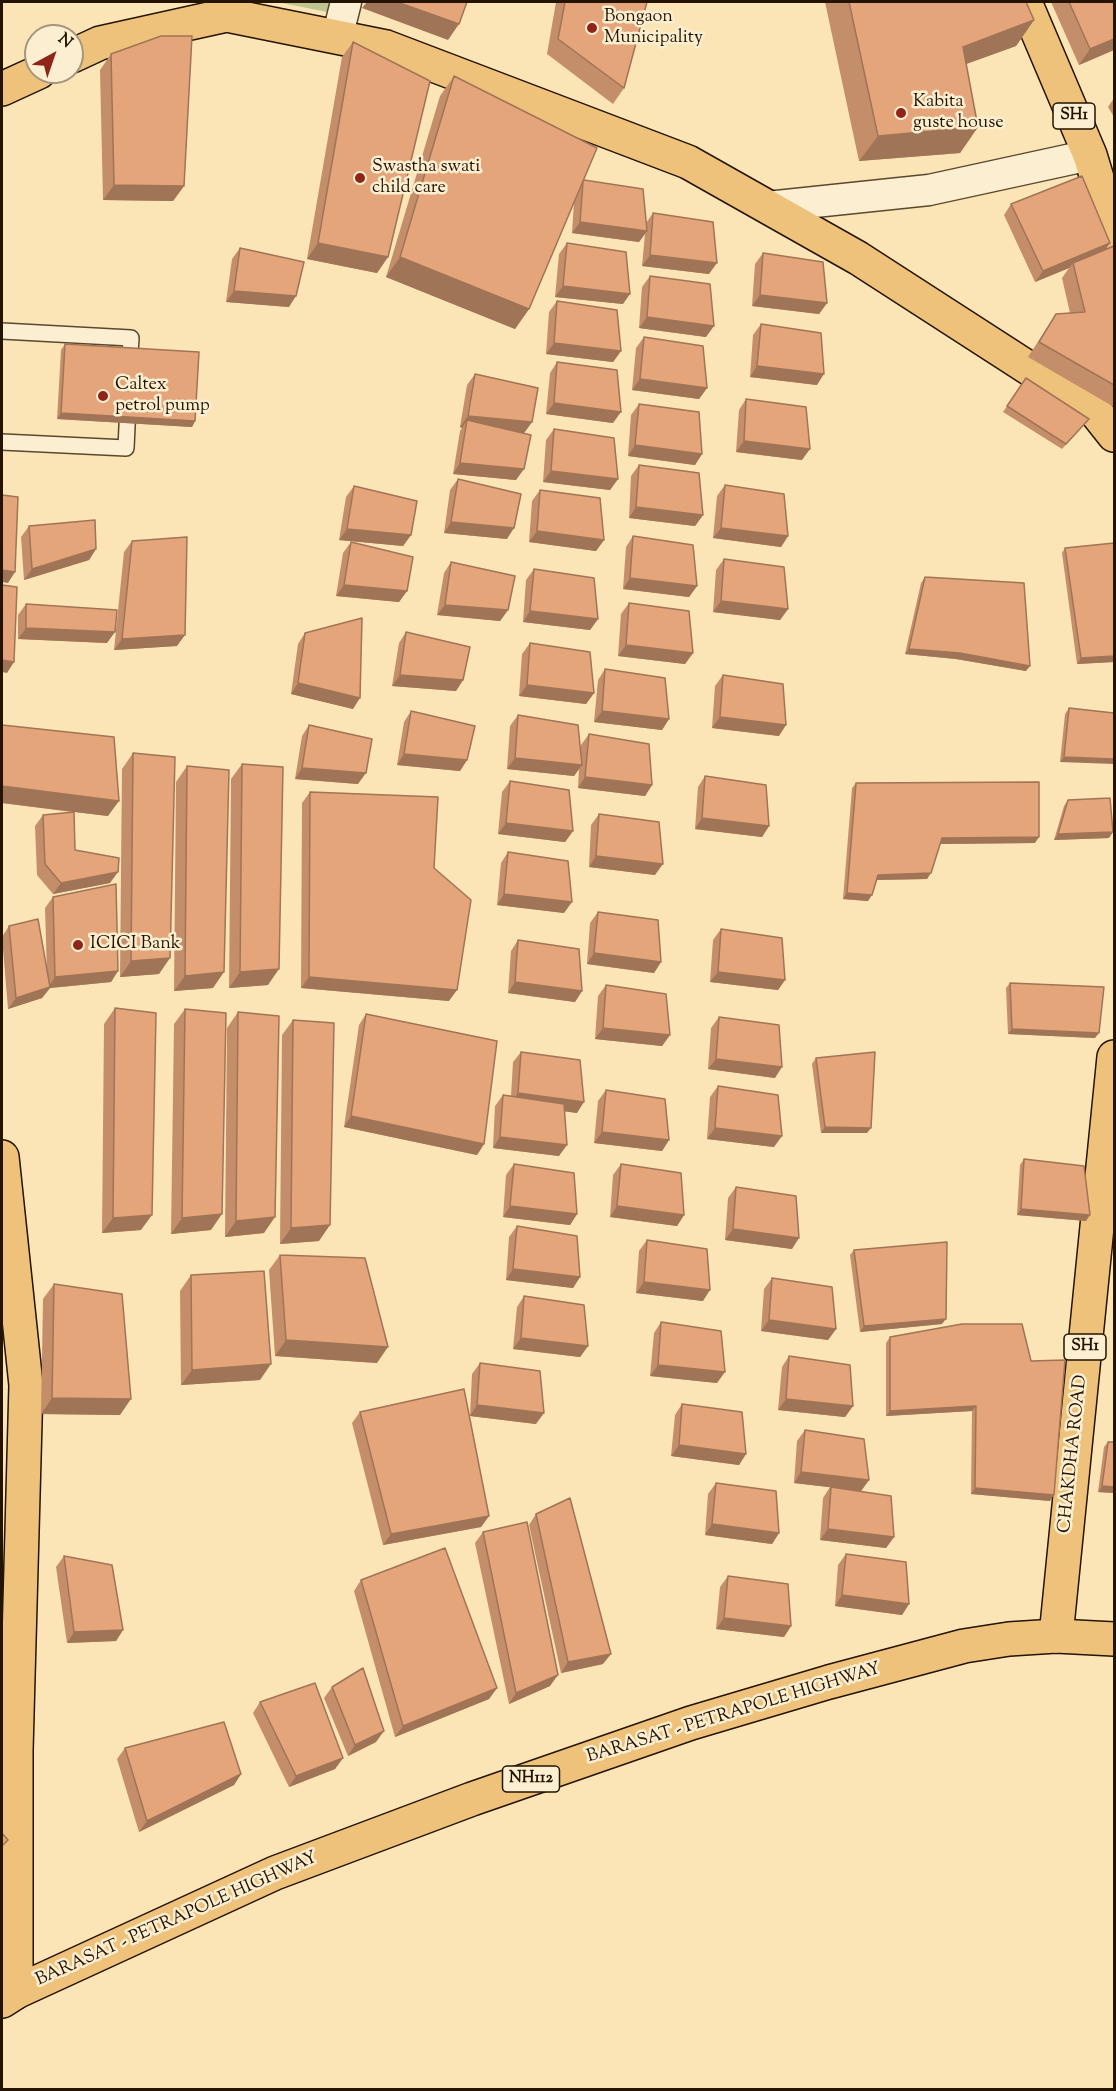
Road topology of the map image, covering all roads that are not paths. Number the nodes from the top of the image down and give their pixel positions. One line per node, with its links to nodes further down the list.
1 (346, 2): 3 (street)
2 (1025, 2): 7 (main road, SH1)
3 (337, 38): 4 (main road); 8 (main road)
4 (84, 50)
5 (24, 79): 6 (main road)
6 (2, 89)
7 (1090, 154): 8 (street); 9 (main road, SH1)
8 (767, 207): 11 (main road)
9 (1114, 234)
10 (2, 331): 12 (lane)
11 (1114, 435)
12 (2, 442)
13 (1114, 1057): 15 (main road, CHAKDHA ROAD / SH1)
14 (2, 1157): 17 (main road)
15 (1056, 1636): 16 (main road, BARASAT - PETRAPOLE HIGHWAY / NH112); 18 (main road, BARASAT - PETRAPOLE HIGHWAY / NH112)
16 (1114, 1639)
17 (9, 1749): 18 (main road)
18 (9, 1997)

